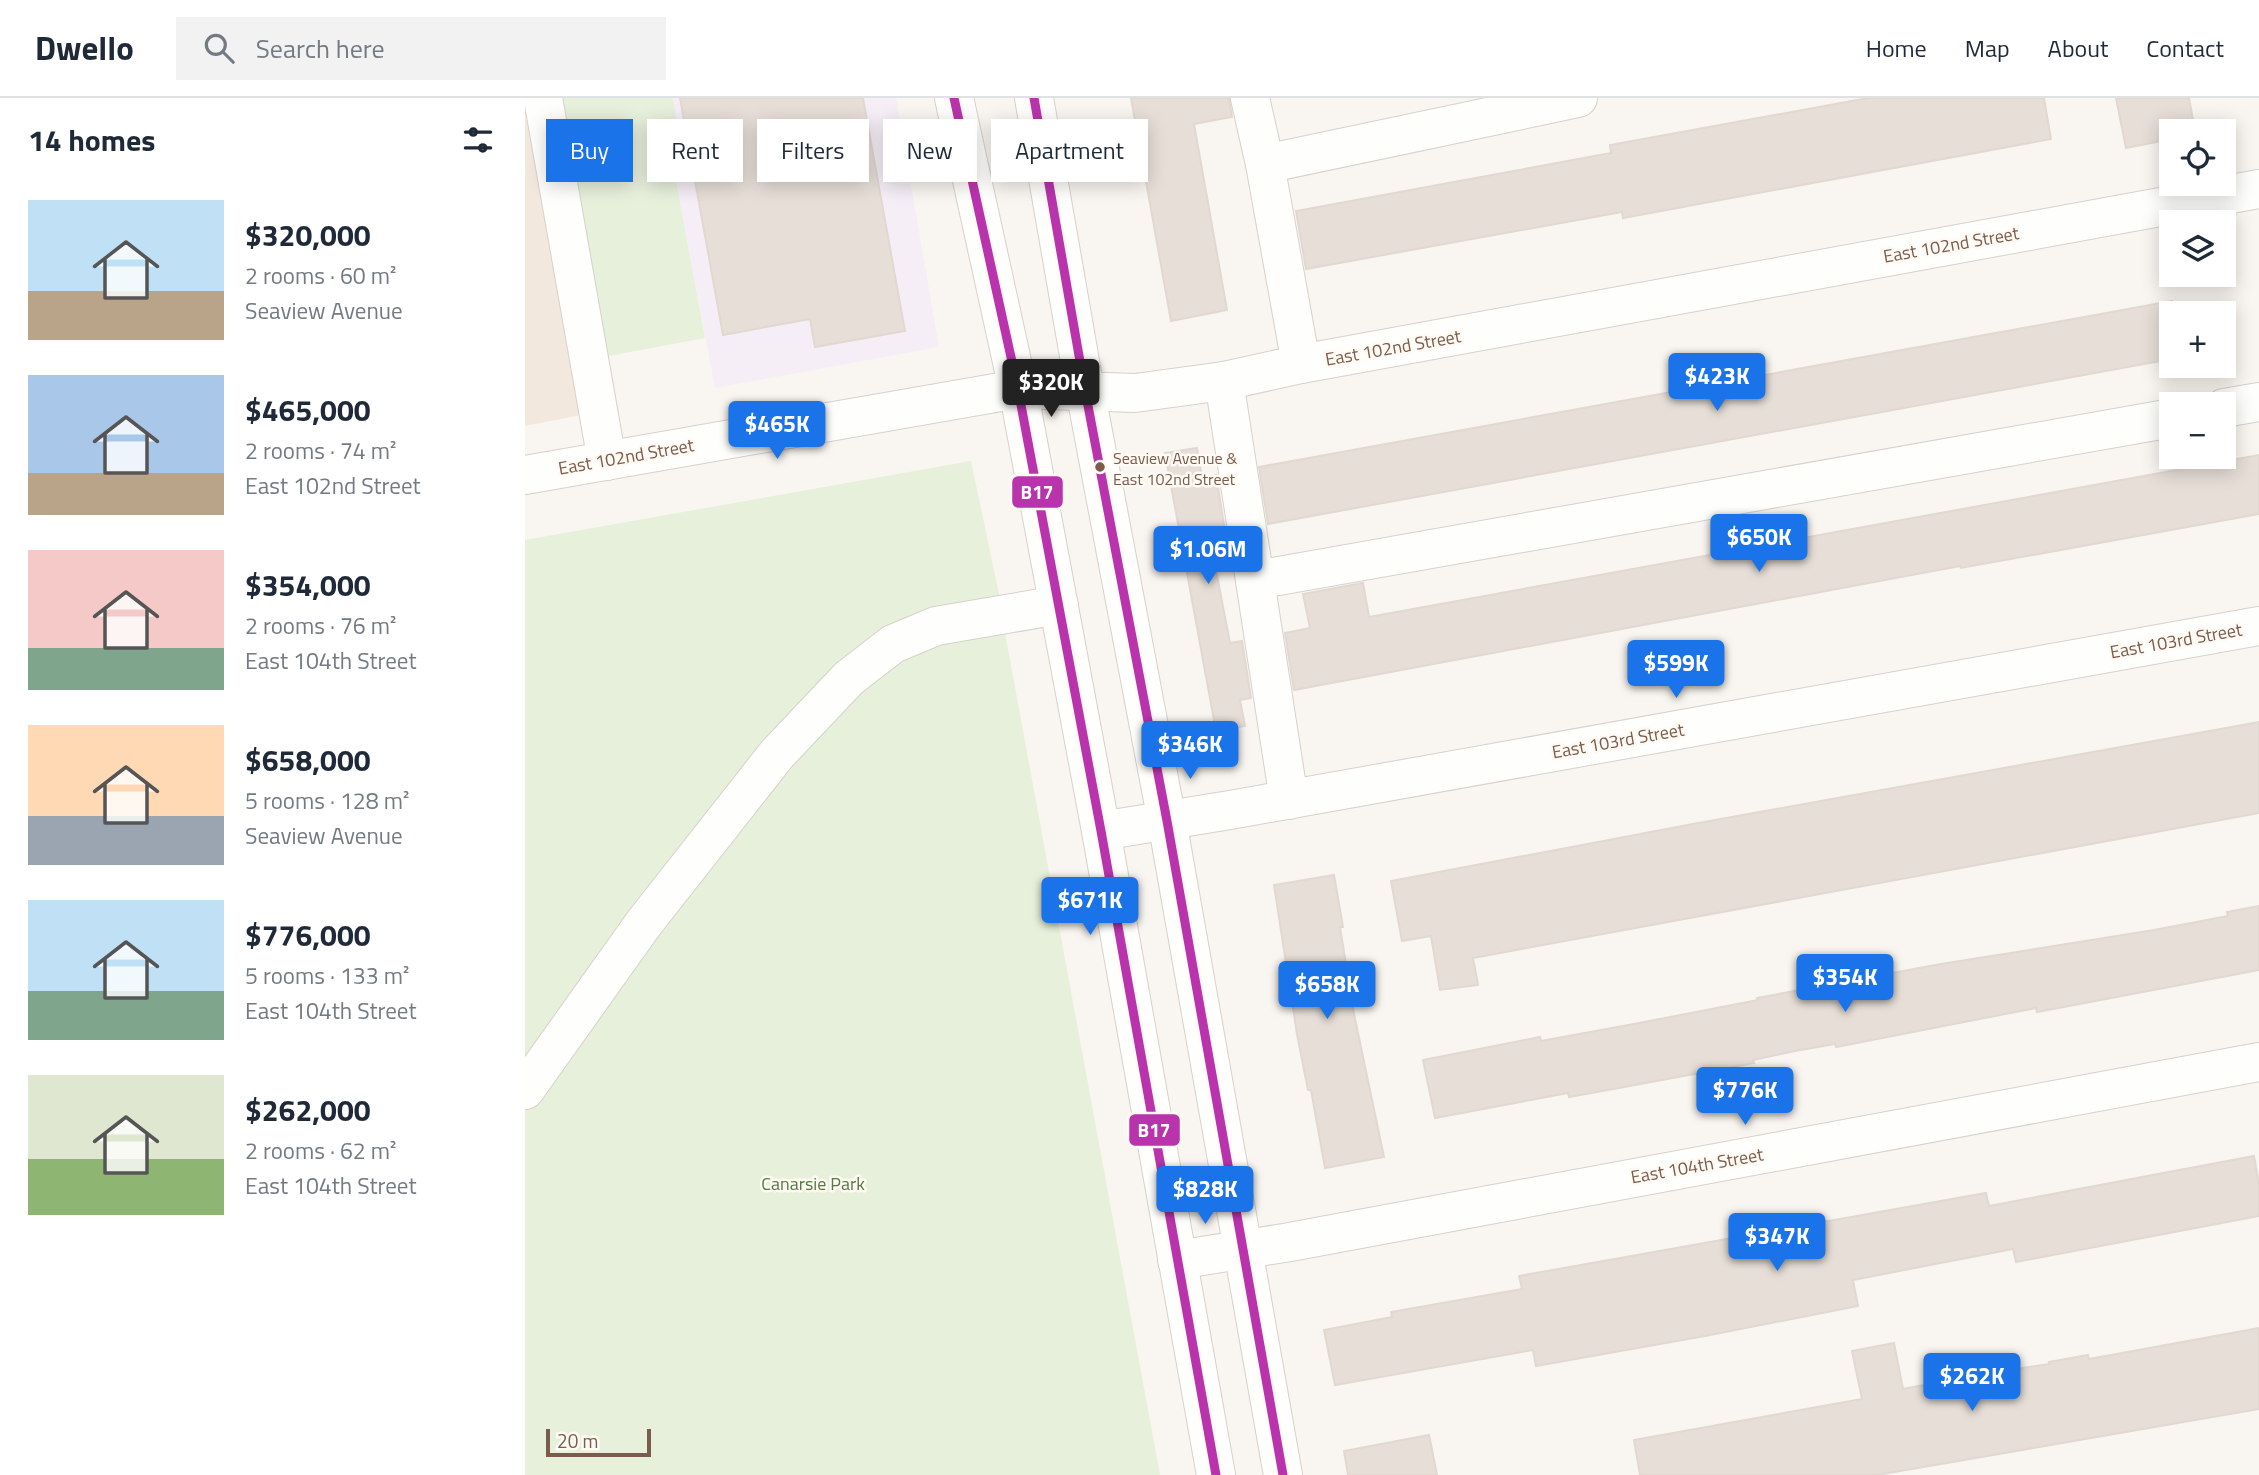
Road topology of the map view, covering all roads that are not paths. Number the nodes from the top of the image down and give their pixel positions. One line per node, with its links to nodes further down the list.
1 (543, 98): 15 (street)
2 (954, 98): 10 (street)
3 (1034, 98): 11 (street)
4 (1250, 98): 6 (street)
5 (1578, 98): 6 (street)
6 (1265, 164): 8 (street)
7 (2259, 189): 8 (street, East 102nd Street)
8 (1301, 365): 9 (street, East 102nd Street)
9 (1224, 381): 11 (street, East 102nd Street); 17 (street)
10 (1018, 389): 11 (street, East 102nd Street); 15 (street, East 102nd Street); 18 (street)
11 (1085, 390): 21 (street)
12 (2259, 402): 13 (street)
13 (2236, 406)
14 (2159, 420): 17 (street)
15 (607, 461): 16 (street, East 102nd Street)
16 (525, 475)
17 (1256, 580): 20 (street)
18 (1059, 605): 22 (street); 24 (street)
19 (2259, 626): 20 (street, East 103rd Street)
20 (1289, 800): 21 (street, East 103rd Street)
21 (1167, 821): 22 (street, East 103rd Street); 25 (street)
22 (1101, 831): 26 (street)
23 (2259, 1062): 25 (street, East 104th Street)
24 (525, 1090)
25 (1242, 1251): 26 (street, East 104th Street); 28 (street)
26 (1177, 1260): 27 (street)
27 (1216, 1475)
28 (1283, 1475)

